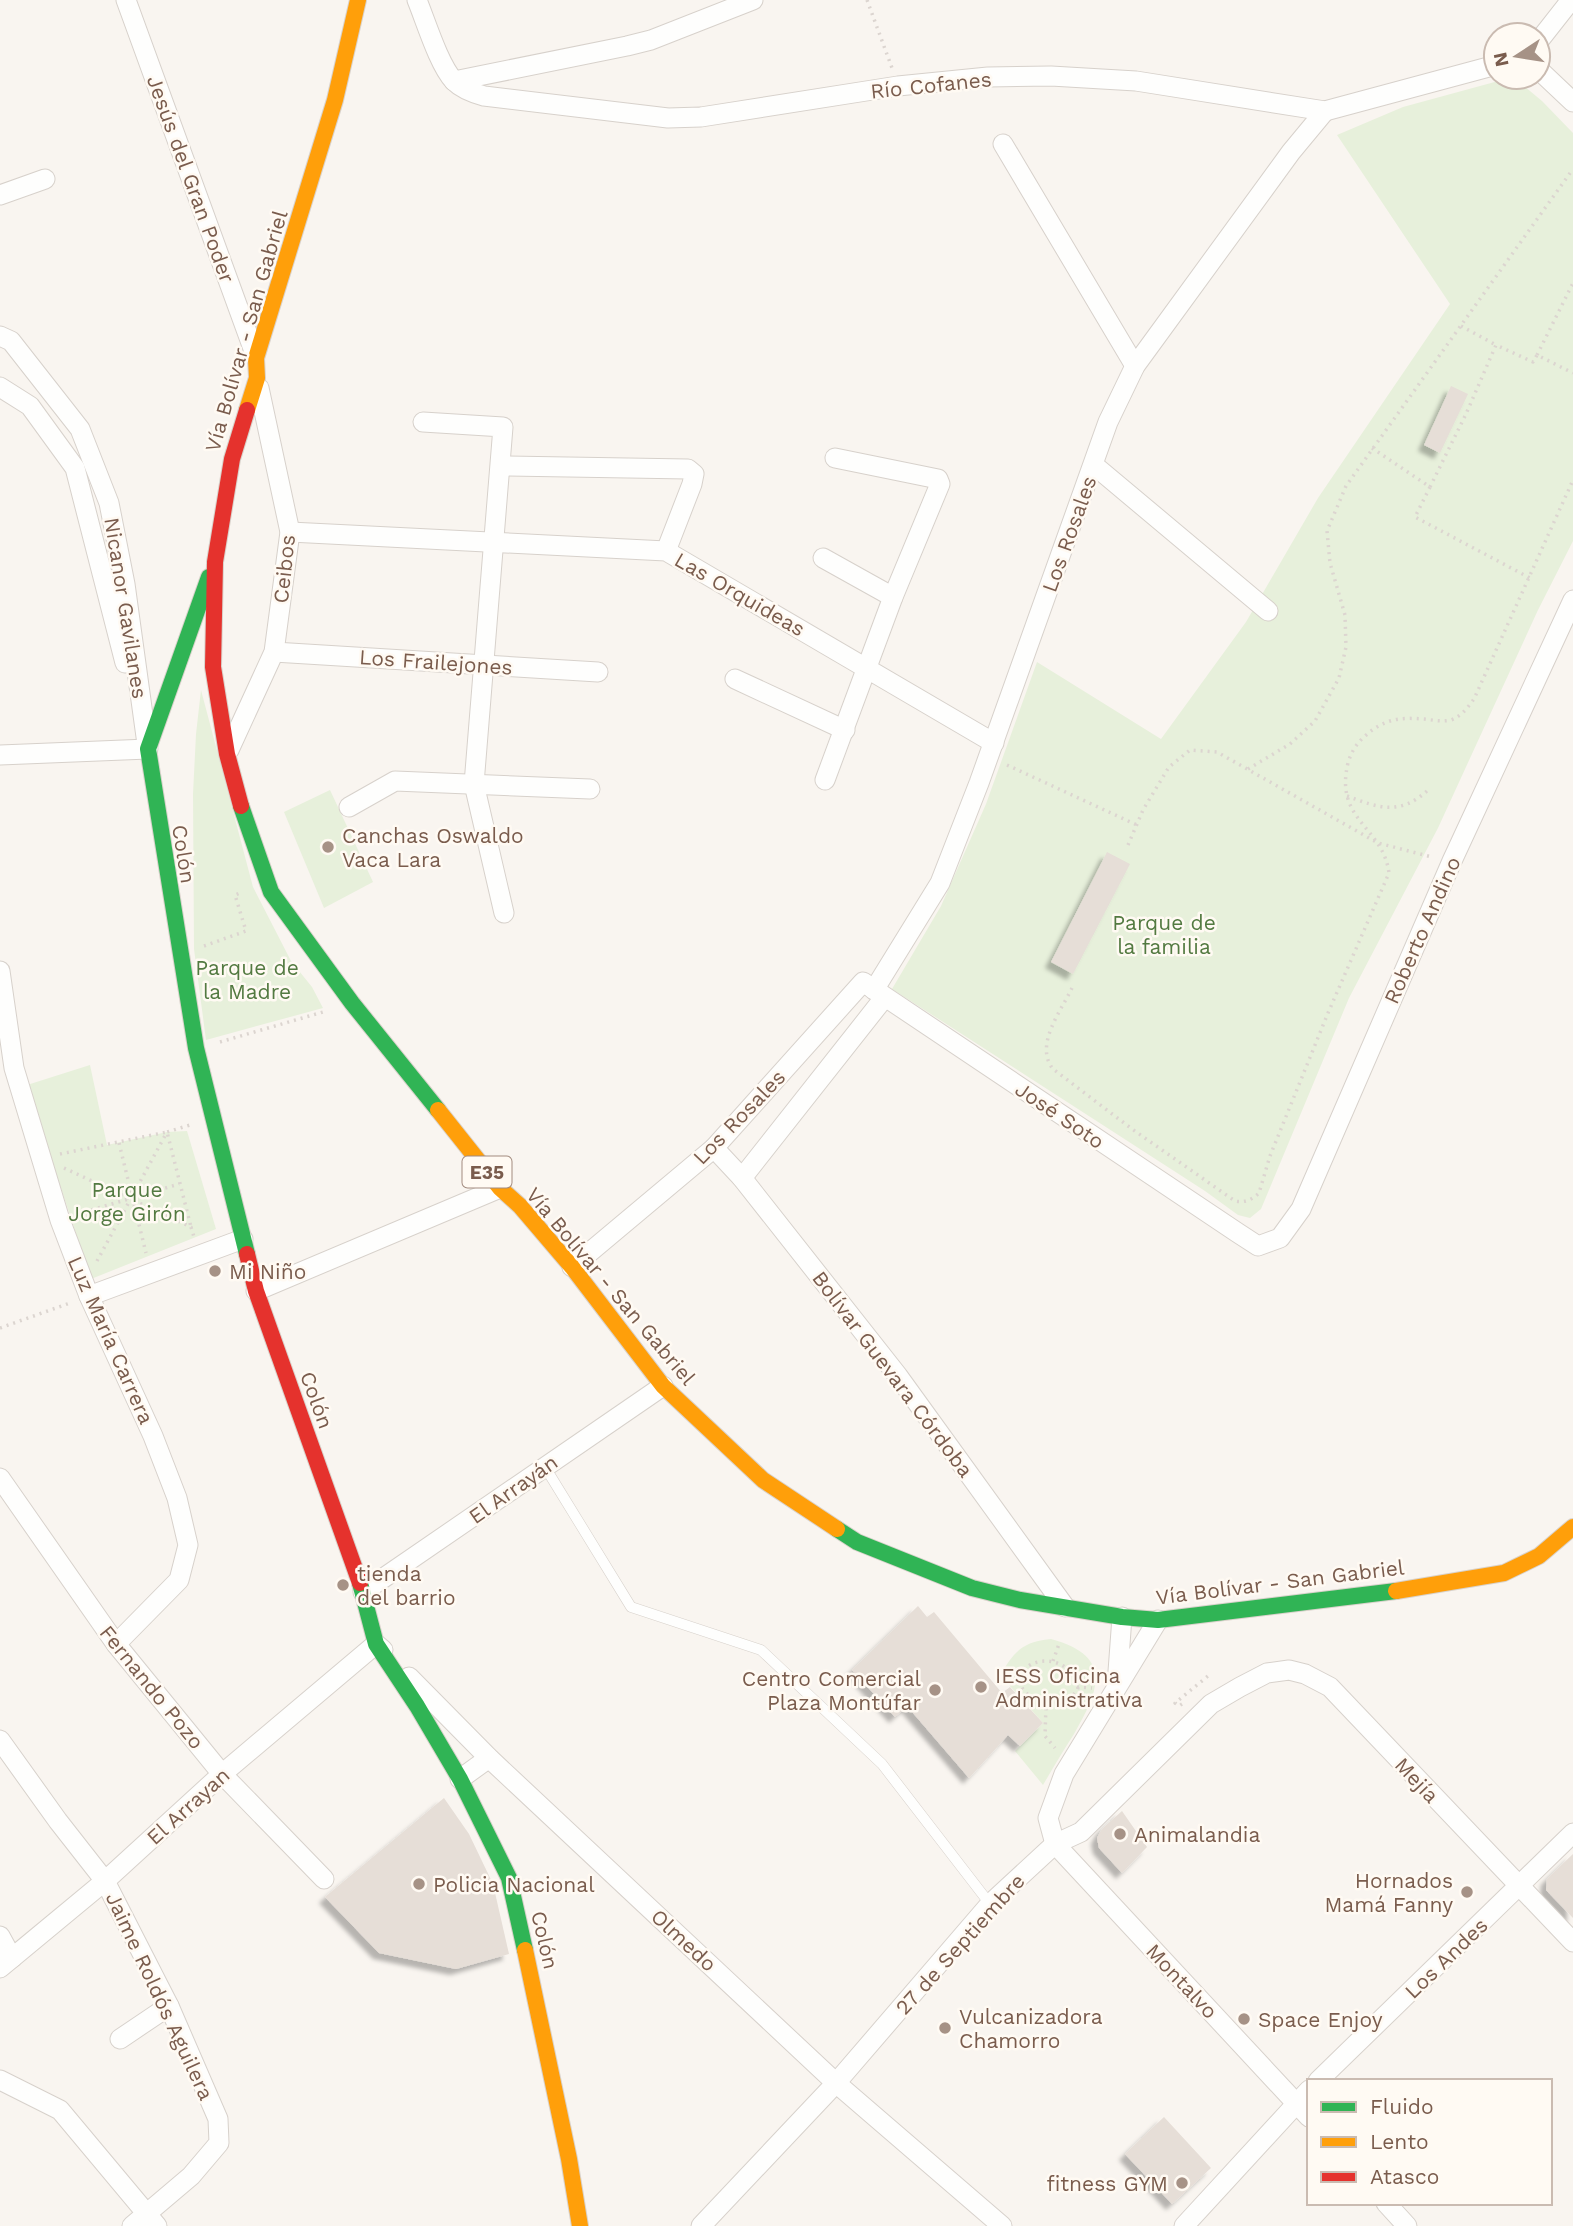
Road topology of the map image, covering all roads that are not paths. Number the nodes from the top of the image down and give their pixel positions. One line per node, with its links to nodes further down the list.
1 (127, 0): 16 (street, Jesús del Gran Poder)
2 (358, 0): 16 (main road, Vía Bolívar - San Gabriel / E35)
3 (417, 0): 8 (street)
4 (752, 0): 8 (street)
5 (1572, 0): 6 (street)
6 (1552, 25)
7 (1482, 69): 11 (street, Río Cofanes)
8 (454, 81): 11 (street, Río Cofanes)
9 (1552, 82): 10 (street)
10 (1573, 102)
11 (1325, 111): 17 (street, Los Rosales)
12 (1003, 144): 17 (street)
13 (44, 179): 14 (street)
14 (0, 195)
15 (0, 336): 38 (street, Nicanor Gavilanes)
16 (256, 358): 18 (main road, Vía Bolívar - San Gabriel / E35)
17 (1135, 366): 23 (street, Los Rosales)
18 (257, 378): 24 (street, Ceibos); 28 (main road, Vía Bolívar - San Gabriel / E35)
19 (0, 387): 38 (street)
20 (423, 422): 22 (street)
21 (835, 458): 29 (street)
22 (501, 466): 25 (street); 26 (street)
23 (1094, 466): 31 (street); 39 (street, Los Rosales)
24 (290, 532): 25 (street, Las Orquideas); 32 (street, Ceibos)
25 (495, 541): 26 (street, Las Orquideas); 33 (street)
26 (666, 551): 34 (street, Las Orquideas)
27 (823, 558): 29 (street)
28 (215, 562): 38 (main road, Colón); 40 (main road, Vía Bolívar - San Gabriel / E35)
29 (893, 597): 34 (street)
30 (1573, 600): 53 (street, Roberto Andino)
31 (1268, 611)
32 (274, 652): 33 (street, Los Frailejones); 40 (street, Ceibos)
33 (484, 665): 35 (street, Los Frailejones); 43 (street)
34 (866, 667): 37 (street); 39 (street, Las Orquideas)
35 (598, 672)
36 (735, 679): 37 (street)
37 (845, 730): 42 (street)
38 (148, 749): 41 (street); 52 (main road, Colón)
39 (991, 750): 48 (street, Los Rosales)
40 (227, 754): 51 (main road, Vía Bolívar - San Gabriel / E35)
41 (0, 755)
42 (825, 780)
43 (474, 784): 44 (street); 45 (street); 46 (street)
44 (590, 789)
45 (349, 807)
46 (504, 914)
47 (0, 971): 55 (street, Luz María Carrera)
48 (874, 990): 49 (street, Los Rosales); 50 (street); 53 (street, José Soto)
49 (714, 1148): 50 (street, Bolívar Guevara Córdoba); 54 (street, Los Rosales)
50 (742, 1178): 62 (street, Bolívar Guevara Córdoba)
51 (500, 1188): 54 (main road, Vía Bolívar - San Gabriel / E35); 56 (street)
52 (243, 1239): 55 (street); 56 (main road, Colón)
53 (1258, 1246)
54 (572, 1268): 57 (main road, Vía Bolívar - San Gabriel / E35)
55 (87, 1290): 65 (street, Luz María Carrera)
56 (256, 1291): 61 (main road, Colón)
57 (663, 1386): 58 (street, El Arrayán); 62 (main road, Vía Bolívar - San Gabriel / E35)
58 (545, 1466): 61 (street, El Arrayán); 78 (lane)
59 (0, 1478): 65 (street, Fernando Pozo)
60 (1573, 1527): 64 (main road, Vía Bolívar - San Gabriel / E35)
61 (363, 1592): 66 (main road, Colón)
62 (1065, 1607): 63 (main road, Vía Bolívar - San Gabriel / E35)
63 (1122, 1617): 64 (main road, Vía Bolívar - San Gabriel / E35); 67 (street)
64 (1158, 1620): 67 (street)
65 (116, 1644): 71 (street, Fernando Pozo)
66 (376, 1644): 70 (street, Olmedo); 71 (street, El Arrayan); 72 (main road, Colón)
67 (1116, 1686): 74 (street)
68 (1240, 1687): 74 (street, 27 de Septiembre); 77 (street, Mejía)
69 (0, 1740): 76 (street, Jaime Roldós Aguilera)
70 (489, 1759): 72 (street); 86 (street, Olmedo)
71 (222, 1774): 75 (street, Fernando Pozo); 76 (street, El Arrayan)
72 (460, 1779): 90 (main road, Colón)
73 (1573, 1833): 77 (street, Los Andes)
74 (1055, 1844): 78 (street, 27 de Septiembre); 87 (street, Montalvo)
75 (324, 1879)
76 (106, 1881): 81 (street, El Arrayan); 82 (street, Jaime Roldós Aguilera)
77 (1519, 1888): 80 (street, Mejía); 84 (street, Los Andes)
78 (990, 1904): 86 (street, 27 de Septiembre)
79 (0, 1936): 81 (street)
80 (1573, 1942)
81 (6, 1963)
82 (169, 2006): 83 (street); 89 (street, Jaime Roldós Aguilera)
83 (120, 2039)
84 (1320, 2079)
85 (0, 2080): 89 (street)
86 (836, 2083): 91 (street, 27 de Septiembre); 92 (street, Olmedo)
87 (1302, 2096): 93 (street)
88 (1388, 2205): 94 (street)
89 (144, 2222)
90 (580, 2226)
91 (701, 2226)
92 (1002, 2226)
93 (1184, 2226)
94 (1407, 2226)

